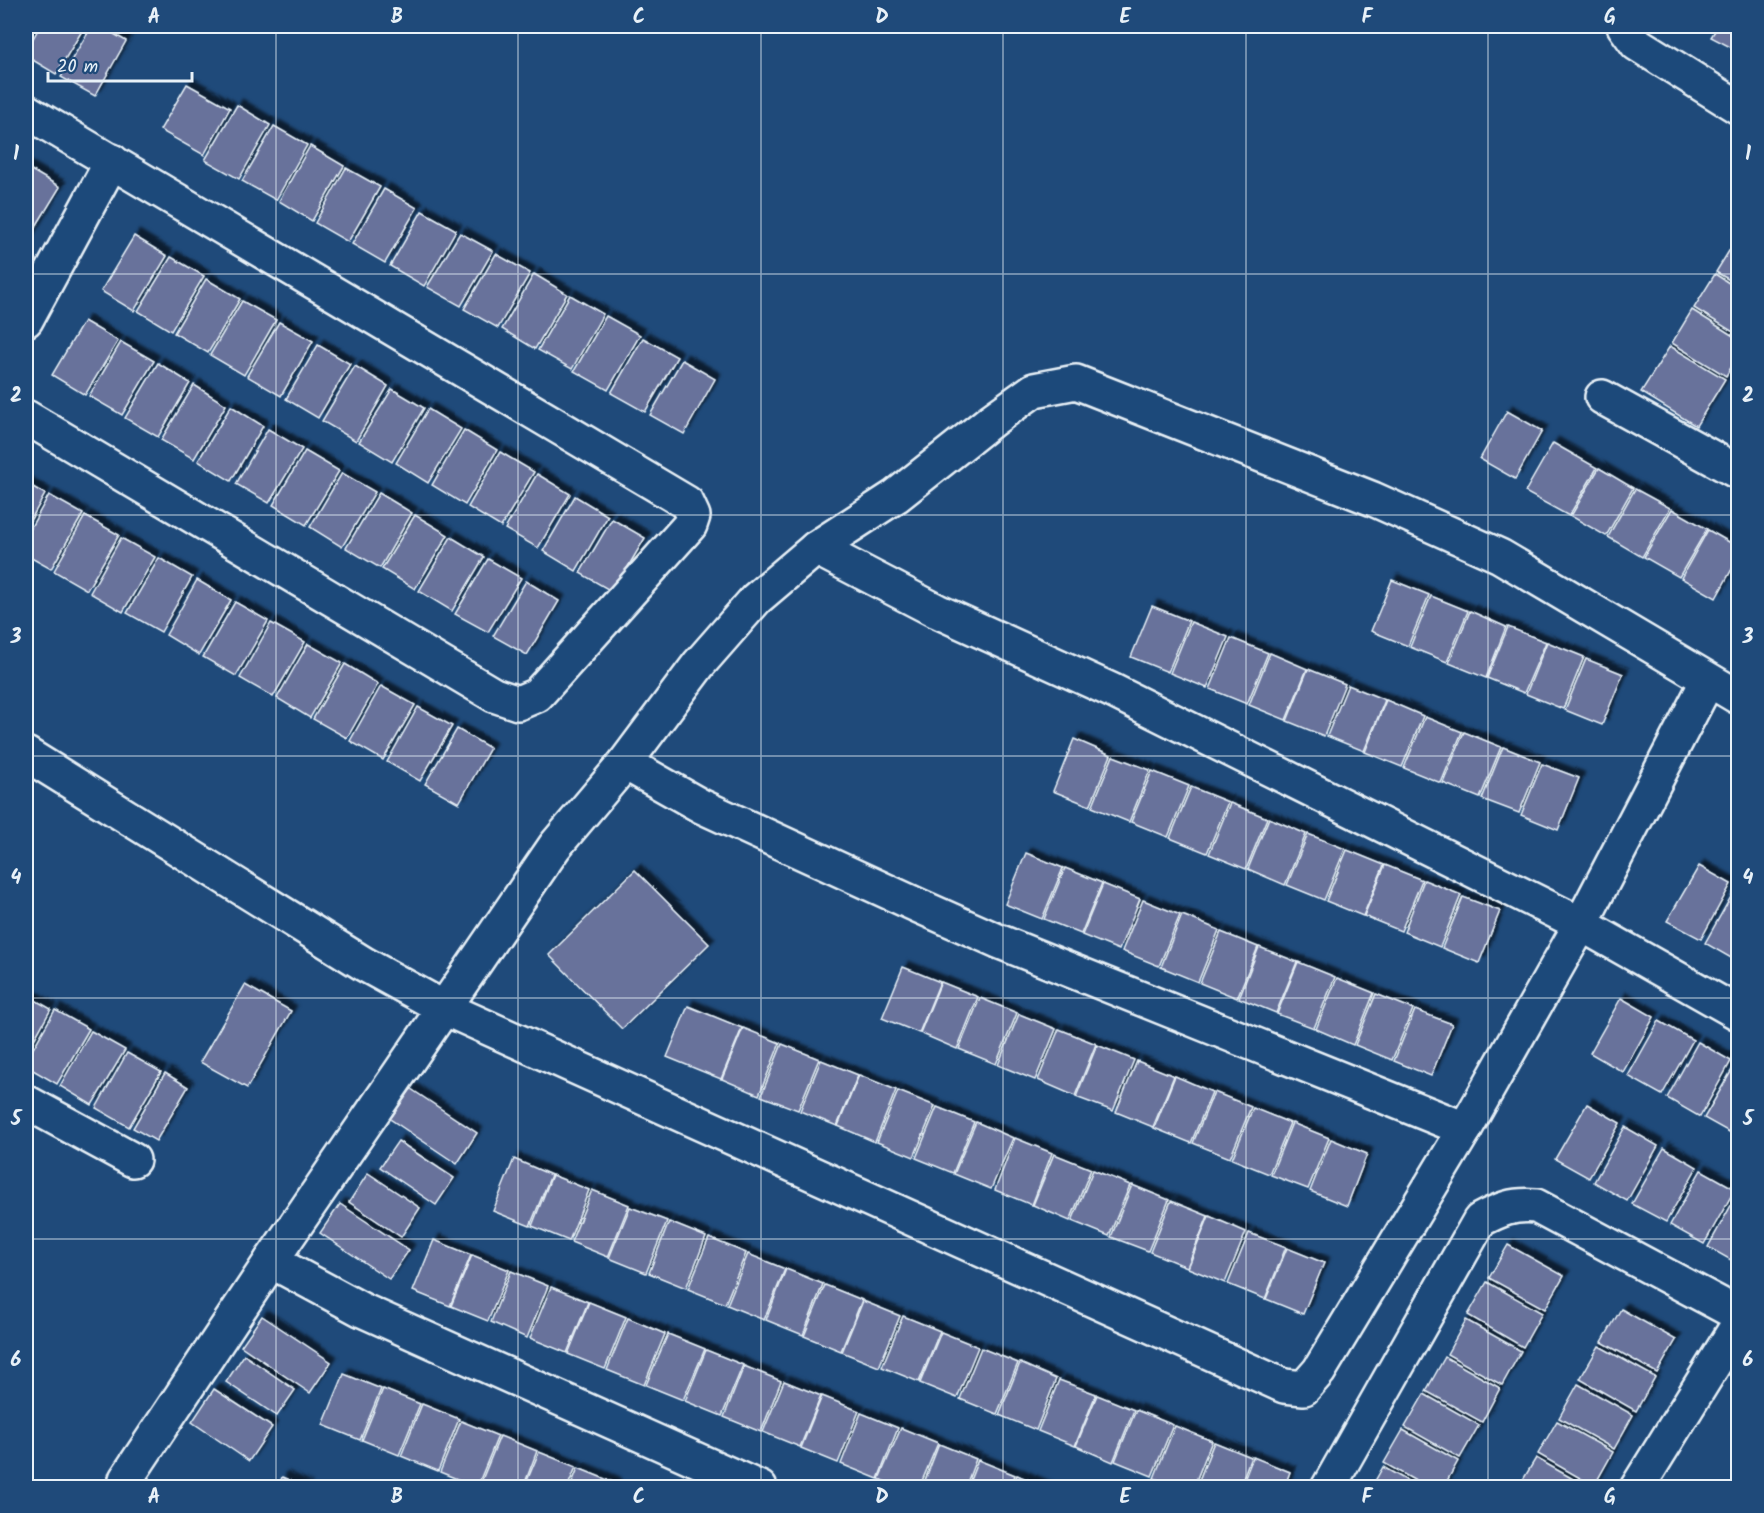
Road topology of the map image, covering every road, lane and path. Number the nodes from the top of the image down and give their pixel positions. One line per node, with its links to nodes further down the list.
1 (1624, 26): 2 (street)
2 (1738, 107)
3 (26, 111): 4 (street)
4 (112, 161): 5 (street); 7 (street)
5 (26, 320)
6 (1602, 397): 8 (street)
7 (26, 417)
8 (1738, 472)
9 (816, 548): 10 (street); 13 (street); 14 (street)
10 (1708, 680): 11 (street); 14 (street)
11 (1738, 697)
12 (26, 754): 15 (street)
13 (625, 763): 15 (street); 18 (street)
14 (1581, 924): 16 (street); 18 (street)
15 (444, 1008): 18 (street); 20 (street)
16 (1738, 1013)
17 (26, 1102): 19 (street)
18 (1465, 1129)
19 (133, 1160)
20 (271, 1261): 23 (street); 24 (street)
21 (1738, 1314): 25 (street)
22 (1738, 1325): 26 (street)
23 (124, 1488)
24 (760, 1488)
25 (1328, 1488)
26 (1637, 1488)

